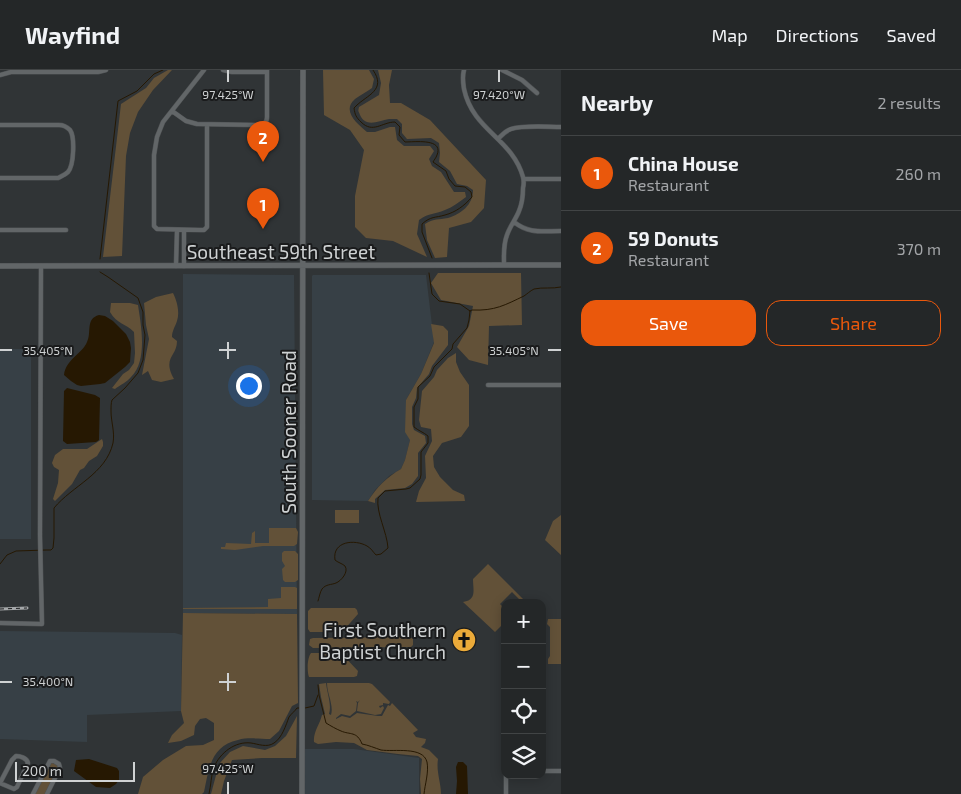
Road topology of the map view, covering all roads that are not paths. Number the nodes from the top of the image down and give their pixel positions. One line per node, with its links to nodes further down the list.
1 (106, 70): 8 (street)
2 (204, 70): 10 (street)
3 (223, 70): 7 (street)
4 (303, 70): 30 (main road, South Sooner Road)
5 (464, 70): 14 (street)
6 (502, 70): 9 (street)
7 (267, 71): 12 (street)
8 (0, 75)
9 (537, 93)
10 (172, 112): 12 (street); 21 (street)
11 (0, 125): 15 (street)
12 (207, 125): 22 (street)
13 (561, 127): 14 (street)
14 (498, 139): 16 (street)
15 (0, 178)
16 (524, 179): 17 (street); 18 (street)
17 (561, 179)
18 (514, 222): 23 (street); 24 (street)
19 (0, 230): 20 (street)
20 (66, 230)
21 (177, 230): 22 (street); 28 (street)
22 (184, 230): 29 (street)
23 (561, 231)
24 (504, 265): 25 (main road, Southeast 59th Street); 30 (main road, Southeast 59th Street)
25 (561, 265)
26 (0, 266): 27 (main road, Southeast 59th Street)
27 (41, 266): 28 (main road, Southeast 59th Street); 33 (street)
28 (176, 266): 29 (main road, Southeast 59th Street)
29 (184, 266): 30 (main road, Southeast 59th Street)
30 (303, 266): 40 (main road, South Sooner Road)
31 (488, 385): 32 (street)
32 (561, 385)
33 (0, 623)
34 (546, 771): 35 (street)
35 (561, 771)
36 (506, 779): 41 (street)
37 (0, 783): 37 (street)
38 (33, 794): 39 (street)
39 (48, 794)
40 (302, 794)
41 (506, 794)

